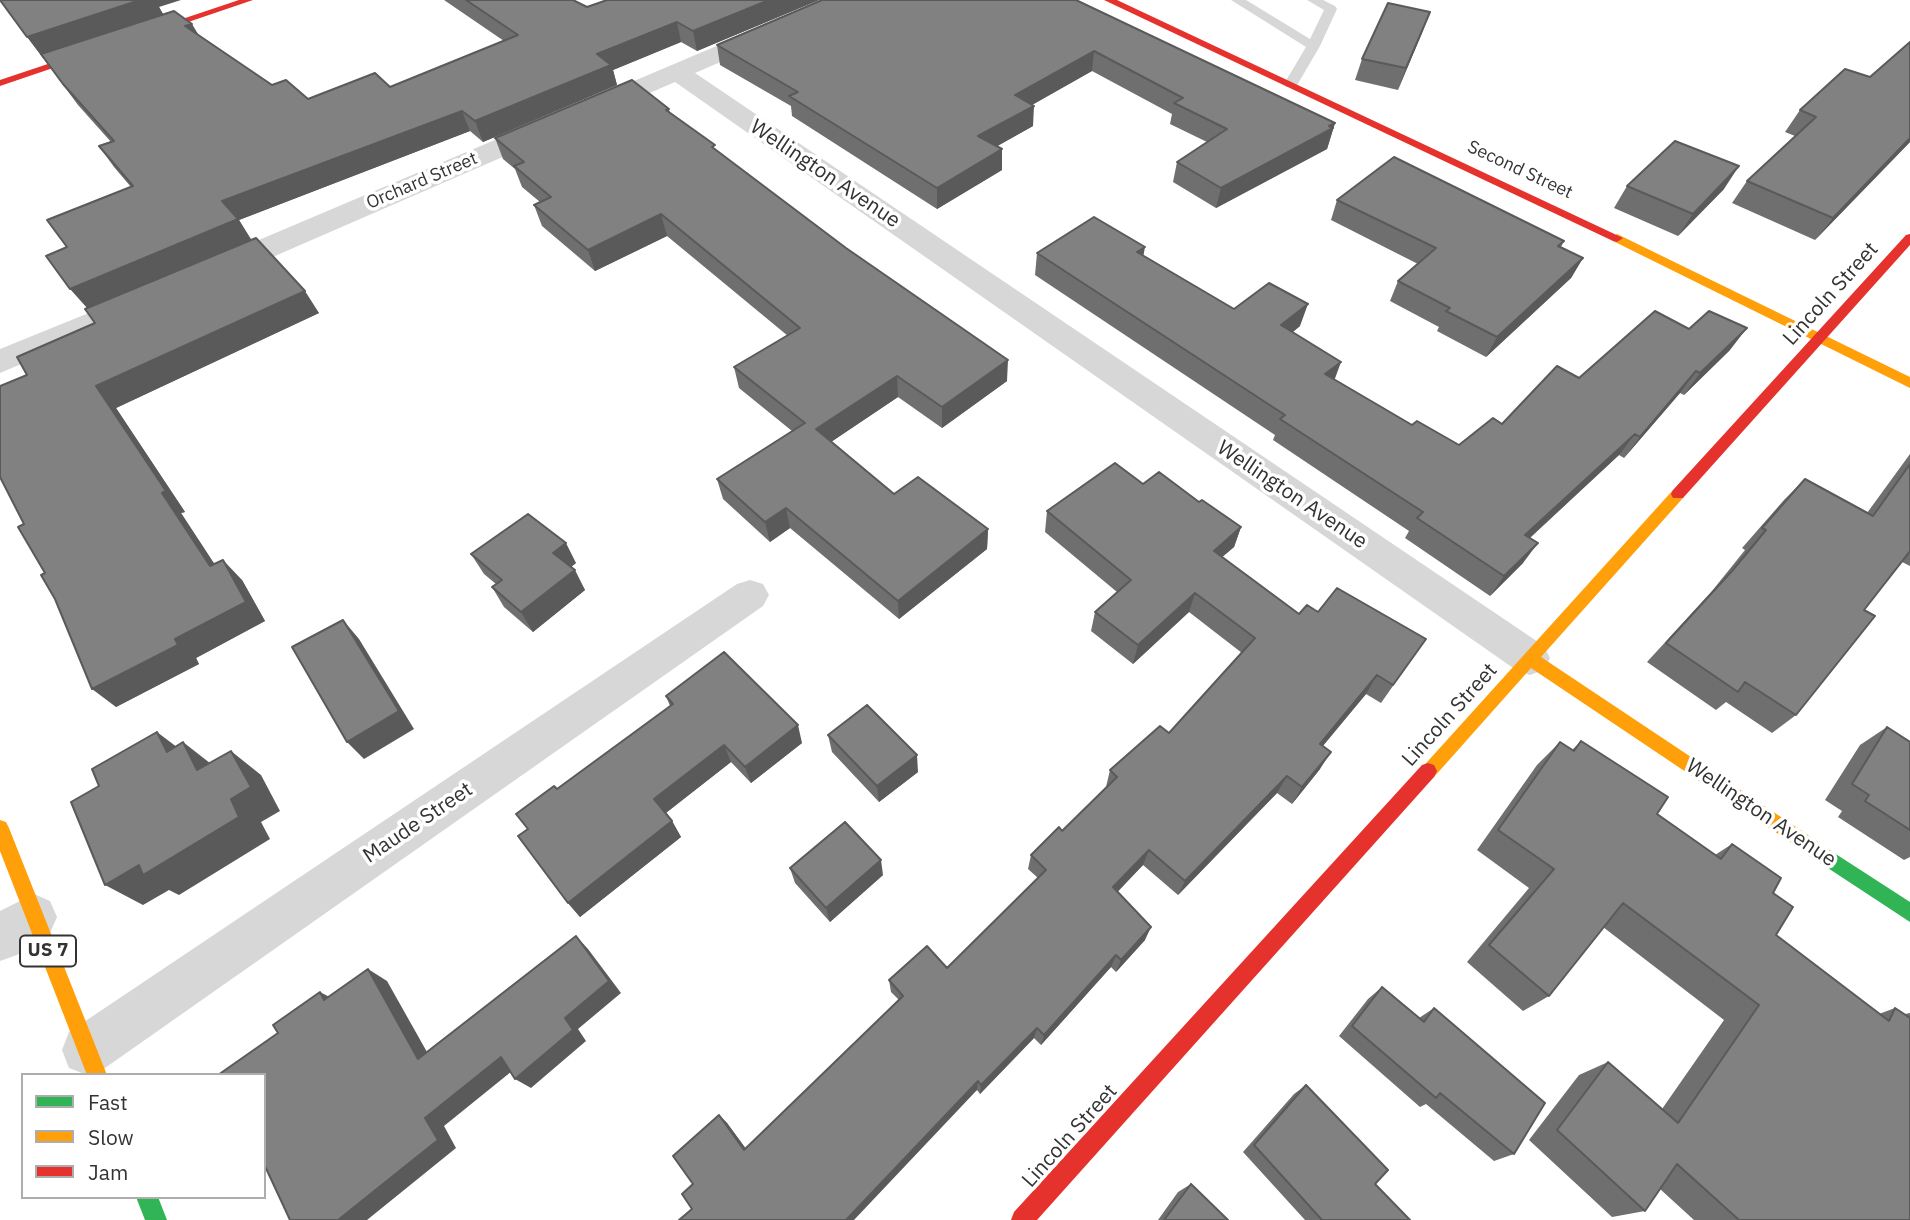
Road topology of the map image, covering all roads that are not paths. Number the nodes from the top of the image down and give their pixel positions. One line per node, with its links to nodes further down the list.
1 (248, 0): 8 (street)
2 (844, 0): 7 (street, Orchard Street)
3 (1109, 0): 9 (street, Second Street)
4 (1239, 0): 6 (lane)
5 (1312, 0): 6 (lane)
6 (1312, 46): 9 (lane)
7 (677, 72): 11 (street, Orchard Street); 17 (street, Wellington Avenue)
8 (0, 83)
9 (1291, 84): 13 (street, Second Street)
10 (1910, 238): 13 (street, Lincoln Street)
11 (192, 280)
12 (166, 291): 14 (street)
13 (1818, 339): 15 (street, Second Street); 17 (street, Lincoln Street)
14 (0, 362)
15 (1910, 383)
16 (750, 595): 21 (street, Maude Street)
17 (1530, 658): 19 (street, Wellington Avenue); 24 (street, Lincoln Street)
18 (0, 828): 20 (street, US 7)
19 (1910, 913)
20 (17, 928): 21 (street, US 7)
21 (92, 1062)
22 (148, 1199): 23 (street)
23 (156, 1220)
24 (1022, 1220)

